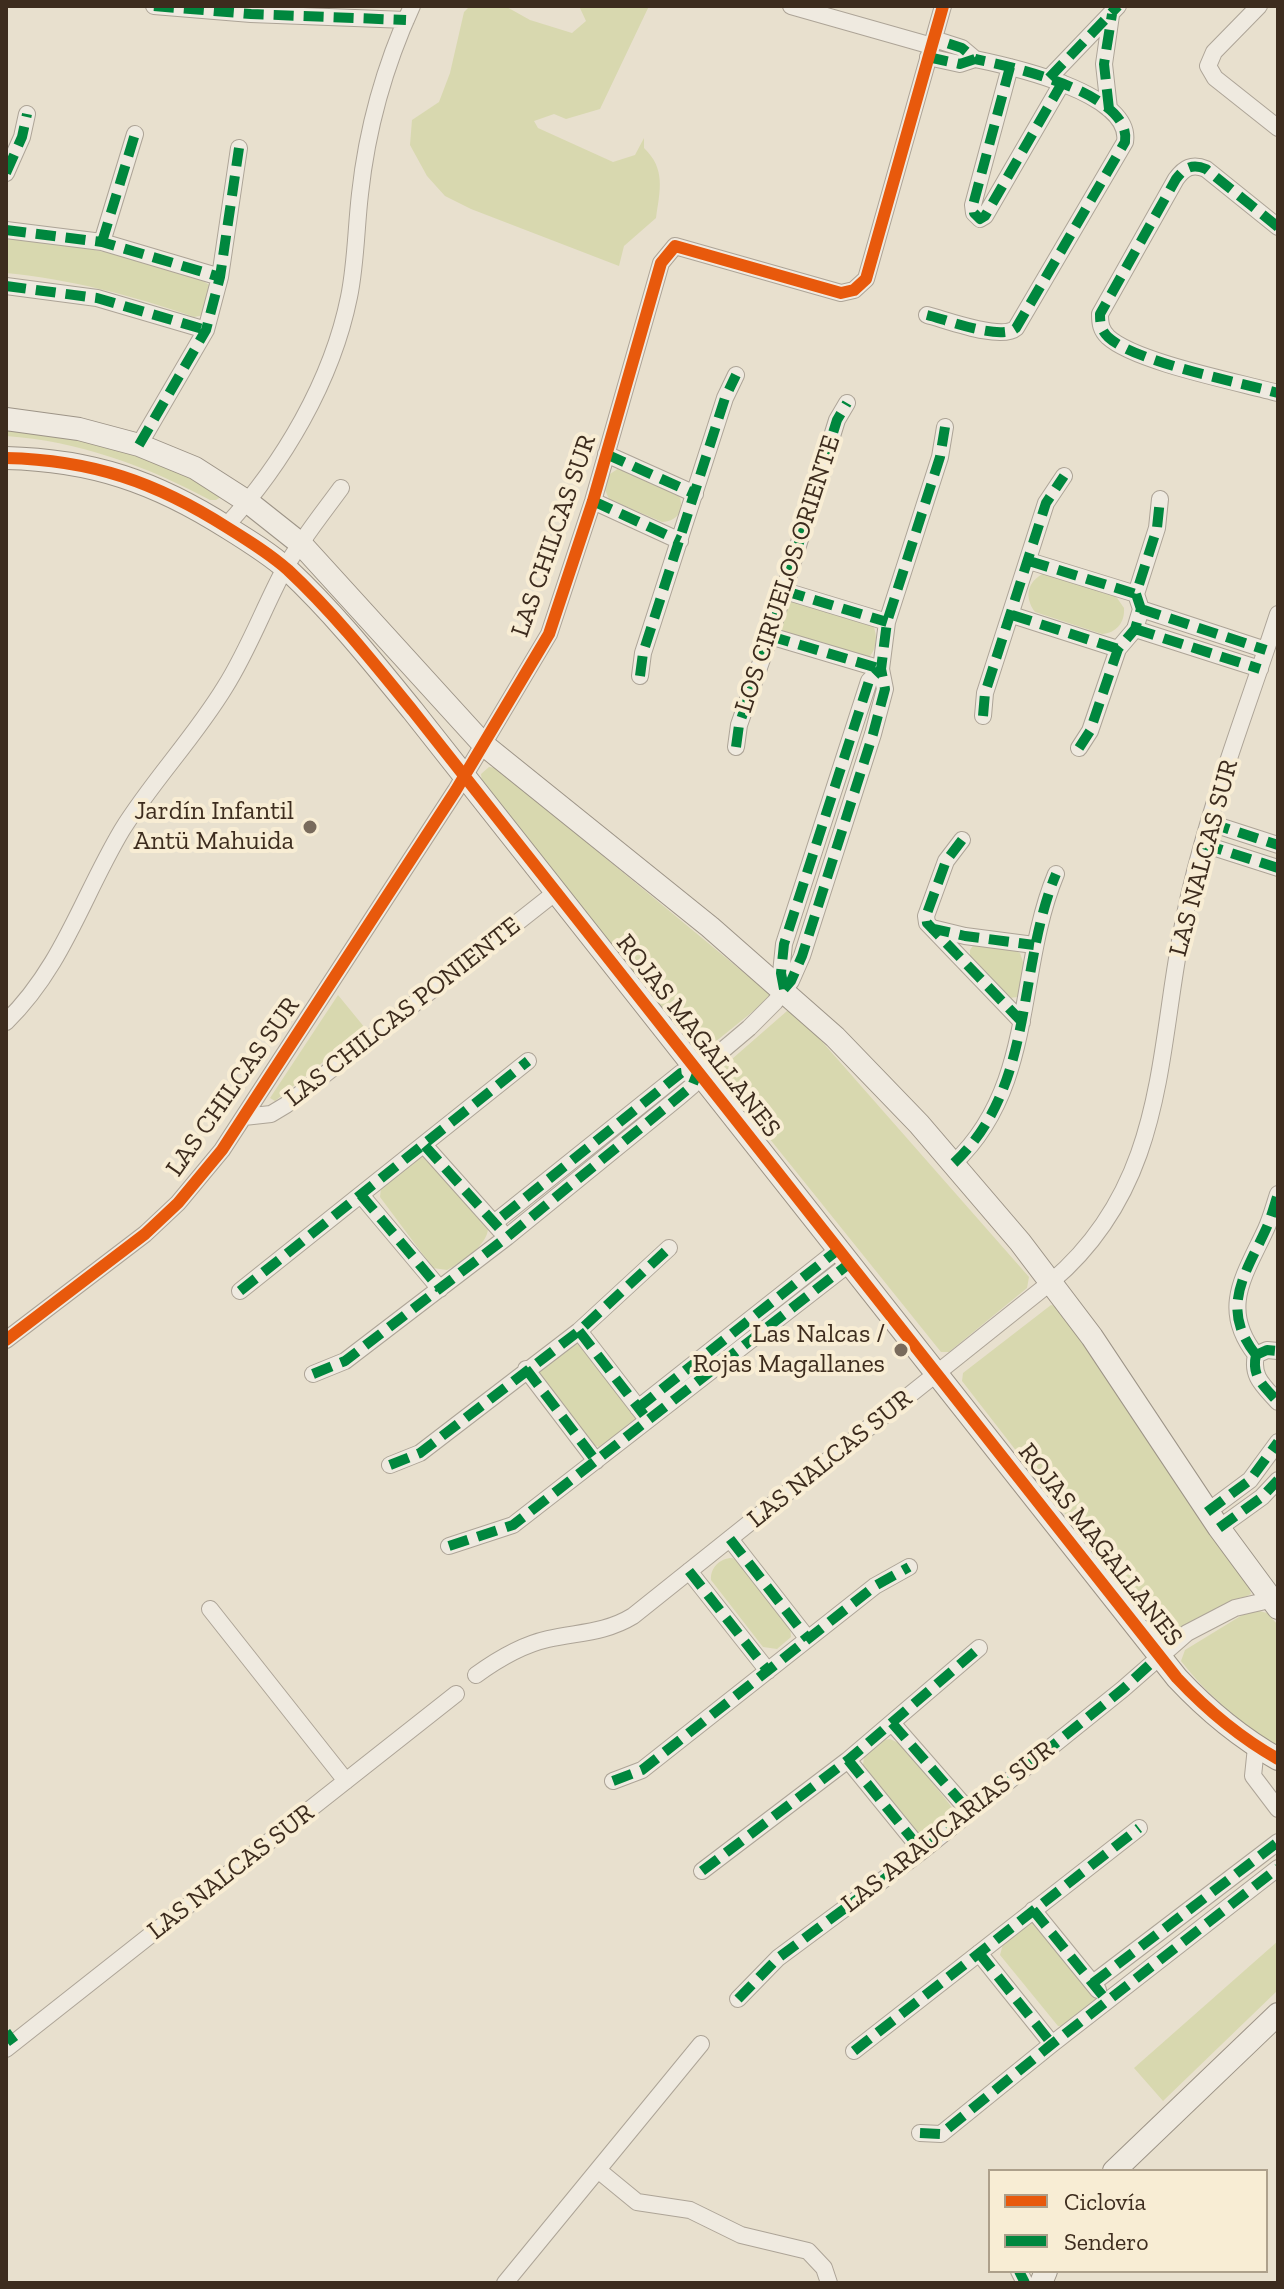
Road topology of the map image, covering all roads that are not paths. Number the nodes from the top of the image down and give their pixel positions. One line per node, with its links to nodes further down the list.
1 (154, 6): 6 (street)
2 (791, 6): 9 (street)
3 (943, 6): 9 (street, LAS CHILCAS SUR)
4 (1259, 6): 14 (street)
5 (1115, 9): 11 (street); 12 (street)
6 (252, 10): 7 (street)
7 (301, 10): 8 (street)
8 (409, 13): 38 (street)
9 (931, 47): 10 (street); 31 (street, LAS CHILCAS SUR)
10 (1010, 67): 11 (street); 11 (street)
11 (1056, 80): 12 (street)
12 (1109, 109): 23 (street)
13 (27, 114): 17 (street)
14 (1278, 128)
15 (135, 134): 20 (street)
16 (239, 148): 21 (street)
17 (6, 173)
18 (1278, 227): 26 (street)
19 (6, 230): 20 (street)
20 (102, 242): 21 (street)
21 (220, 277): 24 (street)
22 (6, 286): 24 (street)
23 (927, 315)
24 (206, 330): 30 (street)
25 (736, 375): 35 (street)
26 (1278, 393)
27 (847, 403): 44 (street, LOS CIRUELOS ORIENTE)
28 (6, 419): 30 (street)
29 (945, 427): 48 (street)
30 (139, 445): 38 (street)
31 (606, 454): 35 (street); 37 (street, LAS CHILCAS SUR)
32 (6, 458): 39 (street, ROJAS MAGALLANES)
33 (1064, 476): 42 (street)
34 (341, 488): 41 (street)
35 (695, 494): 40 (street)
36 (1160, 499): 45 (street)
37 (593, 501): 40 (street); 57 (street, LAS CHILCAS SUR)
38 (248, 502): 39 (street); 41 (street)
39 (226, 526): 43 (street, ROJAS MAGALLANES)
40 (680, 541): 55 (street)
41 (301, 544): 43 (street); 57 (street)
42 (1029, 561): 45 (street); 47 (street)
43 (285, 568): 60 (street, ROJAS MAGALLANES); 71 (street)
44 (785, 591): 48 (street); 50 (street, LOS CIRUELOS ORIENTE)
45 (1138, 602): 49 (street); 52 (street)
46 (1278, 614): 52 (street, LAS NALCAS SUR)
47 (1012, 615): 51 (street); 56 (street)
48 (887, 622): 53 (street)
49 (1135, 629): 51 (street); 54 (street)
50 (770, 636): 53 (street); 58 (street, LOS CIRUELOS ORIENTE)
51 (1118, 649): 59 (street)
52 (1266, 650): 54 (street, LAS NALCAS SUR)
53 (881, 669): 70 (street)
54 (1260, 669): 61 (street, LAS NALCAS SUR)
55 (640, 676)
56 (983, 716)
57 (484, 745): 60 (street, LAS CHILCAS SUR); 70 (street)
58 (736, 747)
59 (1079, 748)
60 (465, 776): 67 (street, ROJAS MAGALLANES); 75 (street, LAS CHILCAS SUR)
61 (1210, 823): 63 (street, LAS NALCAS SUR); 64 (street)
62 (962, 840): 68 (street)
63 (1203, 844): 65 (street); 84 (street, LAS NALCAS SUR)
64 (1278, 845)
65 (1278, 868)
66 (1056, 874): 69 (street)
67 (556, 892): 74 (street, ROJAS MAGALLANES); 75 (street, LAS CHILCAS PONIENTE)
68 (930, 928): 69 (street); 72 (street)
69 (1034, 945): 72 (street)
70 (784, 989): 74 (street); 77 (street)
71 (6, 1022)
72 (1022, 1022): 77 (street)
73 (528, 1061): 76 (street)
74 (698, 1071): 80 (street); 81 (street); 83 (street, ROJAS MAGALLANES)
75 (244, 1117): 88 (street, LAS CHILCAS SUR)
76 (425, 1146): 79 (street); 80 (street)
77 (954, 1163): 84 (street)
78 (1278, 1194): 90 (street)
79 (361, 1195): 85 (street); 86 (street)
80 (494, 1223): 81 (street)
81 (507, 1237): 85 (street)
82 (669, 1248): 87 (street)
83 (844, 1256): 93 (street, ROJAS MAGALLANES); 95 (street)
84 (1051, 1282): 93 (street, LAS NALCAS SUR); 100 (street)
85 (440, 1289): 92 (street)
86 (240, 1291)
87 (579, 1331): 91 (street); 95 (street)
88 (6, 1340)
89 (1278, 1351): 90 (street)
90 (1256, 1355): 94 (street)
91 (526, 1369): 97 (street); 98 (street)
92 (313, 1374)
93 (937, 1374): 101 (street, LAS NALCAS SUR); 109 (street, ROJAS MAGALLANES)
94 (1278, 1402)
95 (643, 1415): 97 (street)
96 (1278, 1442): 100 (street)
97 (596, 1461): 102 (street)
98 (390, 1465)
99 (1278, 1480): 100 (street)
100 (1213, 1520): 105 (street)
101 (730, 1539): 104 (street, LAS NALCAS SUR); 107 (street)
102 (449, 1546)
103 (909, 1567): 107 (street)
104 (689, 1571): 110 (street); 111 (street, LAS NALCAS SUR)
105 (1276, 1602): 109 (street, LAS ARAUCARIAS SUR)
106 (210, 1609): 117 (street)
107 (808, 1639): 110 (street)
108 (979, 1648): 113 (street)
109 (1159, 1656): 114 (street, ROJAS MAGALLANES); 120 (street, LAS ARAUCARIAS SUR)
110 (768, 1671): 118 (street)
111 (476, 1675)
112 (456, 1694): 117 (street, LAS NALCAS SUR)
113 (892, 1723): 116 (street); 120 (street)
114 (1256, 1747): 115 (street, ROJAS MAGALLANES); 119 (street)
115 (1278, 1759)
116 (848, 1760): 123 (street); 125 (street)
117 (346, 1781): 132 (street, LAS NALCAS SUR)
118 (613, 1781)
119 (1278, 1809)
120 (969, 1811): 123 (street, LAS ARAUCARIAS SUR)
121 (1139, 1828): 126 (street)
122 (1278, 1842): 128 (street)
123 (922, 1851): 129 (street, LAS ARAUCARIAS SUR)
124 (1278, 1868): 130 (street)
125 (702, 1871)
126 (1033, 1910): 127 (street); 128 (street)
127 (979, 1953): 134 (street); 135 (street)
128 (1093, 1983): 130 (street)
129 (738, 1999)
130 (1107, 2001): 134 (street)
131 (1278, 2014): 137 (street)
132 (9, 2041)
133 (701, 2044): 138 (street)
134 (1052, 2044): 136 (street)
135 (854, 2051)
136 (920, 2133)
137 (1116, 2169)
138 (598, 2170): 139 (street); 140 (street)
139 (505, 2283)
140 (829, 2283)

